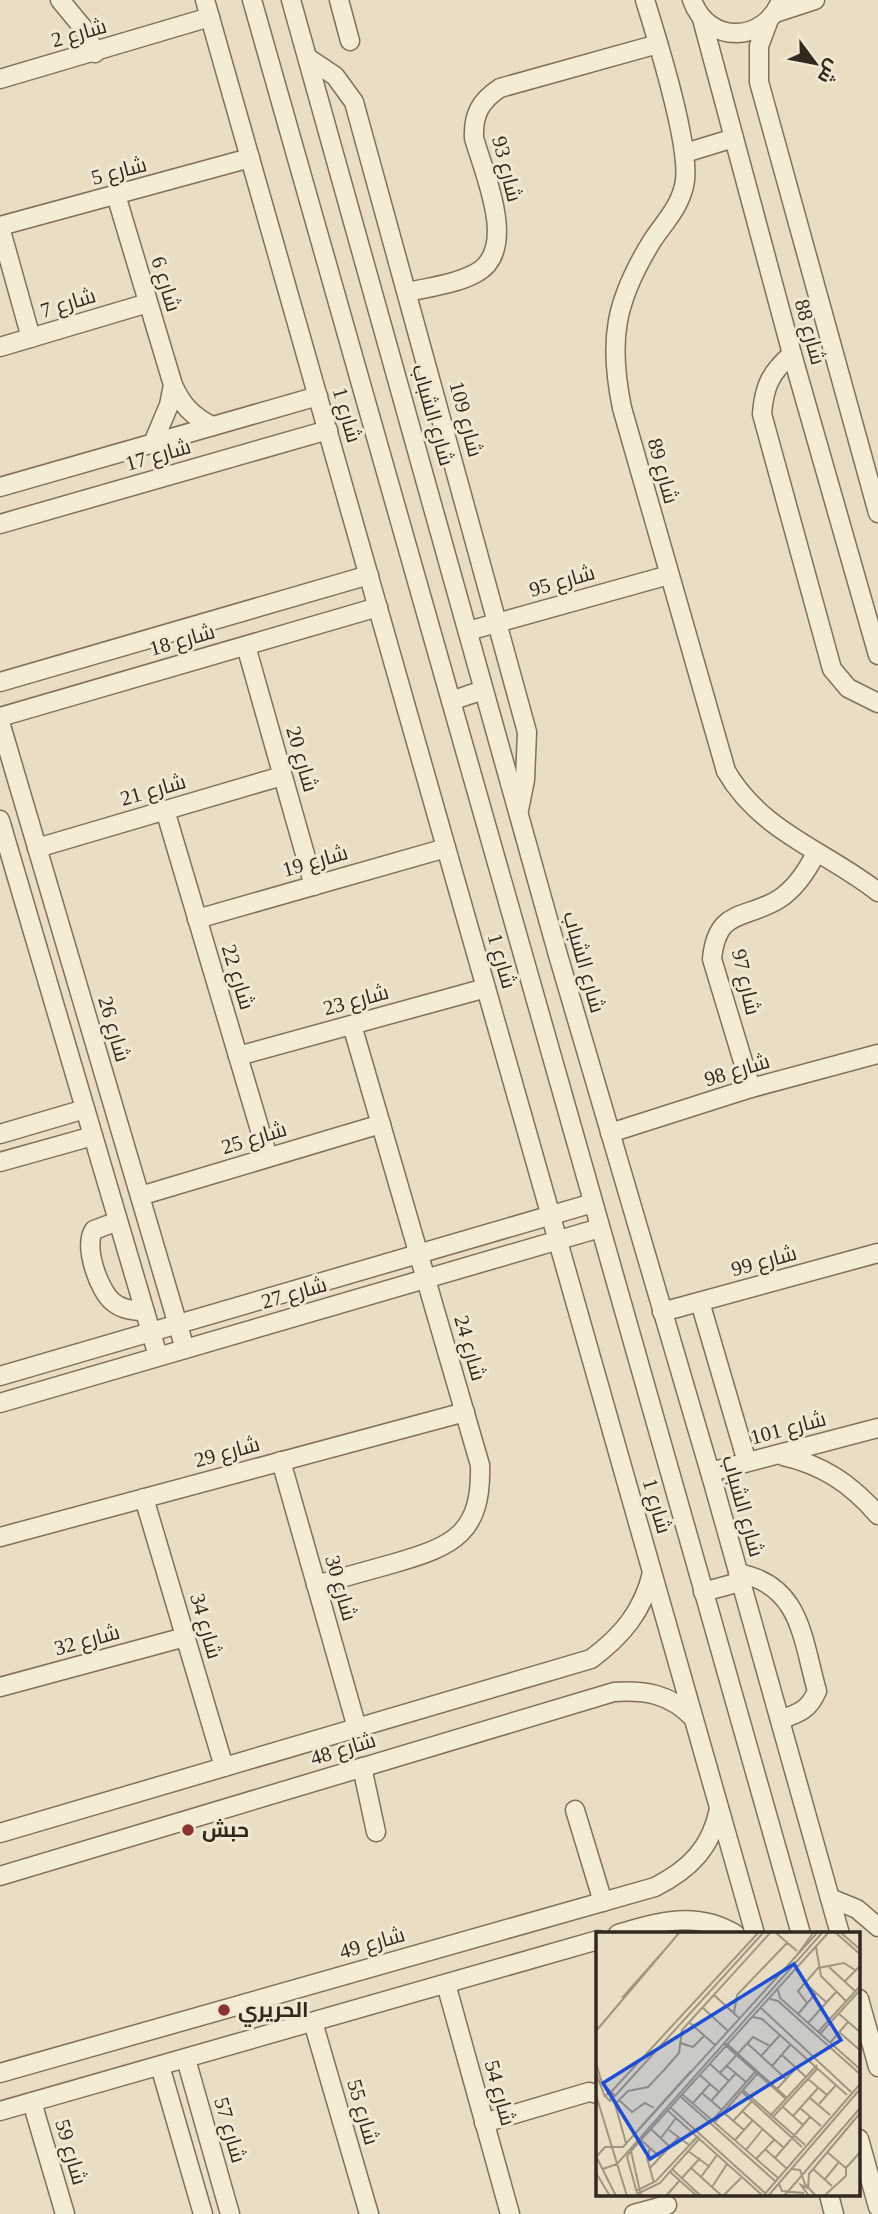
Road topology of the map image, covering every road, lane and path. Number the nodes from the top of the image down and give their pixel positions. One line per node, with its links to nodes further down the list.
1 (60, 0): 13 (street)
2 (252, 0): 43 (street)
3 (291, 0): 14 (street, شارع الشباب)
4 (339, 0): 11 (street)
5 (645, 0): 12 (street, شارع 89)
6 (692, 0): 10 (street, شارع 88)
7 (815, 0): 9 (street)
8 (208, 8): 13 (street, شارع 2); 18 (street, شارع 1)
9 (775, 11): 10 (street); 32 (street, شارع 88)
10 (702, 19): 16 (street, شارع 88)
11 (350, 41)
12 (658, 44): 17 (street, شارع 89); 21 (street, شارع 93)
13 (94, 53): 15 (street, شارع 2)
14 (308, 58): 21 (street, شارع 109); 38 (street, شارع الشباب)
15 (0, 79)
16 (734, 138): 17 (street); 25 (street, شارع 88)
17 (685, 153): 35 (street, شارع 89)
18 (250, 158): 19 (street, شارع 5); 27 (street, شارع 1)
19 (116, 195): 20 (street, شارع 5); 22 (street, شارع 6)
20 (0, 227): 23 (street)
21 (408, 292): 37 (street, شارع 109)
22 (148, 303): 23 (street, شارع 7); 26 (street, شارع 6)
23 (31, 338): 24 (street, شارع 7)
24 (0, 347)
25 (792, 355): 40 (street, شارع 88); 44 (street)
26 (173, 385): 28 (street, شارع 6); 30 (street)
27 (318, 396): 28 (street, شارع 17); 29 (street, شارع 1)
28 (212, 426): 30 (street, شارع 17)
29 (328, 430): 33 (street, شارع 17); 34 (street, شارع 1)
30 (153, 443): 31 (street, شارع 17)
31 (0, 487)
32 (878, 513)
33 (0, 524)
34 (369, 575): 36 (street, شارع 1); 41 (street, شارع 18)
35 (668, 575): 37 (street, شارع 95); 52 (street, شارع 89)
36 (378, 607): 39 (street, شارع 18); 51 (street, شارع 1)
37 (497, 623): 38 (street, شارع 95); 48 (street, شارع 109)
38 (468, 631): 42 (street, شارع الشباب)
39 (246, 646): 45 (street, شارع 18); 46 (street, شارع 20)
40 (878, 655)
41 (0, 682)
42 (483, 690): 43 (street); 48 (street, شارع الشباب)
43 (451, 701): 70 (street)
44 (878, 703)
45 (0, 720): 50 (street, شارع 26)
46 (282, 776): 47 (street, شارع 21); 54 (street, شارع 20)
47 (165, 810): 50 (street, شارع 21); 56 (street, شارع 22)
48 (518, 813): 65 (street, شارع الشباب)
49 (0, 820): 53 (street)
50 (37, 848): 69 (street, شارع 26)
51 (446, 848): 54 (street, شارع 19); 57 (street, شارع 1)
52 (816, 853): 55 (street, شارع 89); 61 (street, شارع 97)
53 (5, 854): 62 (street)
54 (314, 886): 56 (street, شارع 19)
55 (878, 892)
56 (197, 919): 60 (street, شارع 22)
57 (486, 988): 58 (street, شارع 23); 71 (street, شارع 1)
58 (352, 1025): 60 (street, شارع 23); 63 (street, شارع 24)
59 (878, 1054): 61 (street, شارع 98)
60 (238, 1056): 67 (street, شارع 22)
61 (751, 1088): 65 (street, شارع 98)
62 (85, 1109): 64 (street); 66 (street)
63 (381, 1124): 67 (street, شارع 25); 75 (street, شارع 24)
64 (0, 1133)
65 (610, 1133): 80 (street, شارع الشباب)
66 (93, 1136): 68 (street); 72 (street)
67 (268, 1157): 69 (street, شارع 25)
68 (0, 1163)
69 (139, 1196): 81 (street, شارع 26)
70 (593, 1203): 71 (street, شارع 27); 73 (street)
71 (551, 1215): 74 (street, شارع 1); 75 (street, شارع 27)
72 (118, 1221): 79 (street); 79 (street)
73 (600, 1228): 74 (street, شارع 27); 99 (street)
74 (558, 1240): 77 (street, شارع 27); 96 (street, شارع 1)
75 (419, 1253): 77 (street, شارع 24); 81 (street, شارع 27)
76 (878, 1253): 78 (street, شارع 99)
77 (426, 1279): 83 (street, شارع 27); 87 (street, شارع 24)
78 (700, 1302): 80 (street, شارع 99); 91 (street)
79 (145, 1311): 82 (street)
80 (662, 1312): 92 (street, شارع الشباب)
81 (177, 1324): 82 (street, شارع 27); 83 (street, شارع 26)
82 (151, 1332): 84 (street); 85 (street, شارع 27)
83 (185, 1349): 84 (street, شارع 27)
84 (158, 1356): 86 (street, شارع 27)
85 (0, 1376)
86 (0, 1403)
87 (465, 1412): 90 (street, شارع 29); 98 (street, شارع 24)
88 (878, 1428): 89 (street, شارع 101)
89 (780, 1455): 91 (street, شارع 101); 94 (street)
90 (281, 1461): 93 (street, شارع 29); 98 (street, شارع 30)
91 (747, 1462): 92 (street, شارع 101)
92 (710, 1472): 97 (street, شارع الشباب)
93 (144, 1498): 95 (street, شارع 29); 100 (street, شارع 34)
94 (878, 1515)
95 (0, 1537)
96 (652, 1573): 102 (street, شارع 1); 104 (street, شارع 48)
97 (739, 1578): 99 (street); 103 (street, شارع الشباب); 103 (street)
98 (316, 1585): 104 (street, شارع 30)
99 (703, 1592): 118 (street)
100 (185, 1637): 101 (street, شارع 32); 105 (street, شارع 34)
101 (0, 1687)
102 (694, 1719): 106 (street, شارع 48); 107 (street, شارع 1)
103 (780, 1720): 112 (street, شارع الشباب)
104 (357, 1728): 105 (street, شارع 48)
105 (224, 1767): 110 (street, شارع 48)
106 (362, 1767): 109 (street); 111 (street, شارع 48)
107 (719, 1809): 113 (street, شارع 49); 117 (street, شارع 1)
108 (575, 1810): 113 (street)
109 (376, 1832)
110 (0, 1833)
111 (0, 1876)
112 (830, 1898): 114 (street); 119 (street, شارع الشباب)
113 (603, 1902): 127 (street, شارع 49)
114 (878, 1927)
115 (625, 1932): 116 (street)
116 (732, 1932)
117 (754, 1932)
118 (799, 1932)
119 (839, 1932)
120 (596, 1941): 121 (street)
121 (446, 1984): 123 (street); 131 (street, شارع 54)
122 (860, 2003): 126 (street)
123 (313, 2022): 124 (street); 139 (street, شارع 55)
124 (186, 2059): 125 (street); 138 (street, شارع 57)
125 (160, 2066): 129 (street); 137 (street)
126 (878, 2066)
127 (0, 2073)
128 (596, 2094): 131 (street)
129 (32, 2102): 130 (street); 136 (street, شارع 59)
130 (0, 2111)
131 (484, 2123): 140 (street, شارع 54)
132 (860, 2143): 135 (street)
133 (829, 2196): 142 (street)
134 (667, 2204): 141 (street)
135 (878, 2207)
136 (65, 2214)
137 (203, 2214)
138 (230, 2214)
139 (369, 2214)
140 (510, 2214)
141 (634, 2214)
142 (834, 2214)

